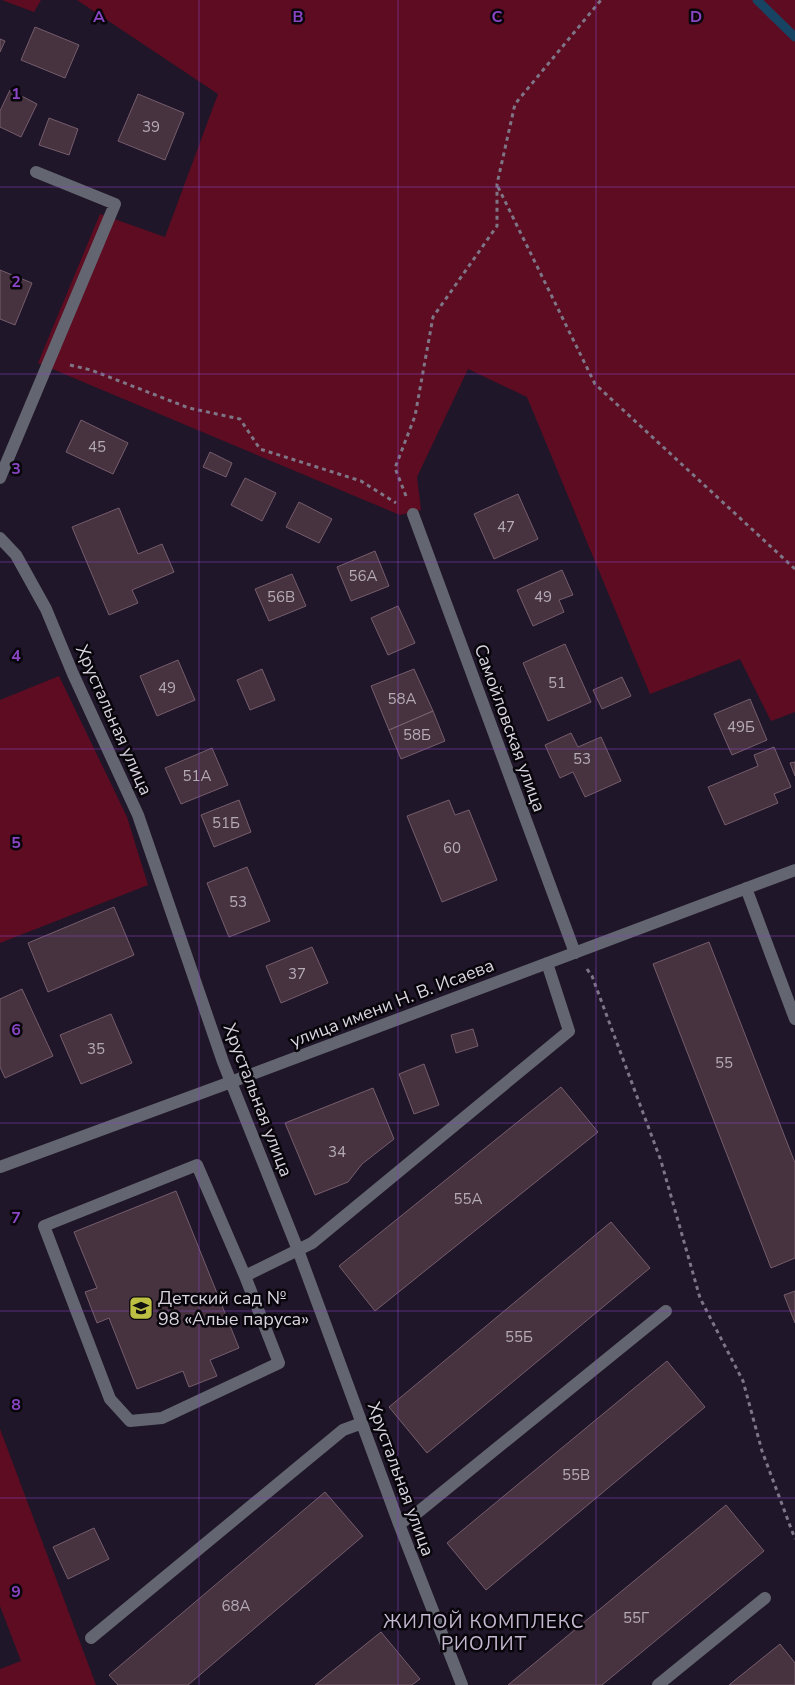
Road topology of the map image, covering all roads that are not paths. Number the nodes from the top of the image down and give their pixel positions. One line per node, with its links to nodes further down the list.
1 (36, 172): 2 (street)
2 (0, 478)
3 (413, 514): 7 (street, Самойловская улица)
4 (0, 538): 10 (street, Хрустальная улица)
5 (795, 870): 6 (street, улица имени Н. В. Исаева)
6 (746, 888): 7 (street, улица имени Н. В. Исаева); 9 (street)
7 (576, 953): 8 (street, улица имени Н. В. Исаева)
8 (547, 963): 10 (street, улица имени Н. В. Исаева); 12 (street)
9 (795, 1019)
10 (231, 1082): 11 (street, улица имени Н. В. Исаева); 12 (street, Хрустальная улица)
11 (0, 1167)
12 (298, 1250): 13 (street); 15 (street, Хрустальная улица)
13 (245, 1276): 13 (street)
14 (666, 1312): 16 (street)
15 (362, 1423): 16 (street, Хрустальная улица); 18 (street)
16 (399, 1524): 19 (street, Хрустальная улица)
17 (765, 1598): 20 (street)
18 (91, 1638)
19 (462, 1685)
20 (658, 1685)

